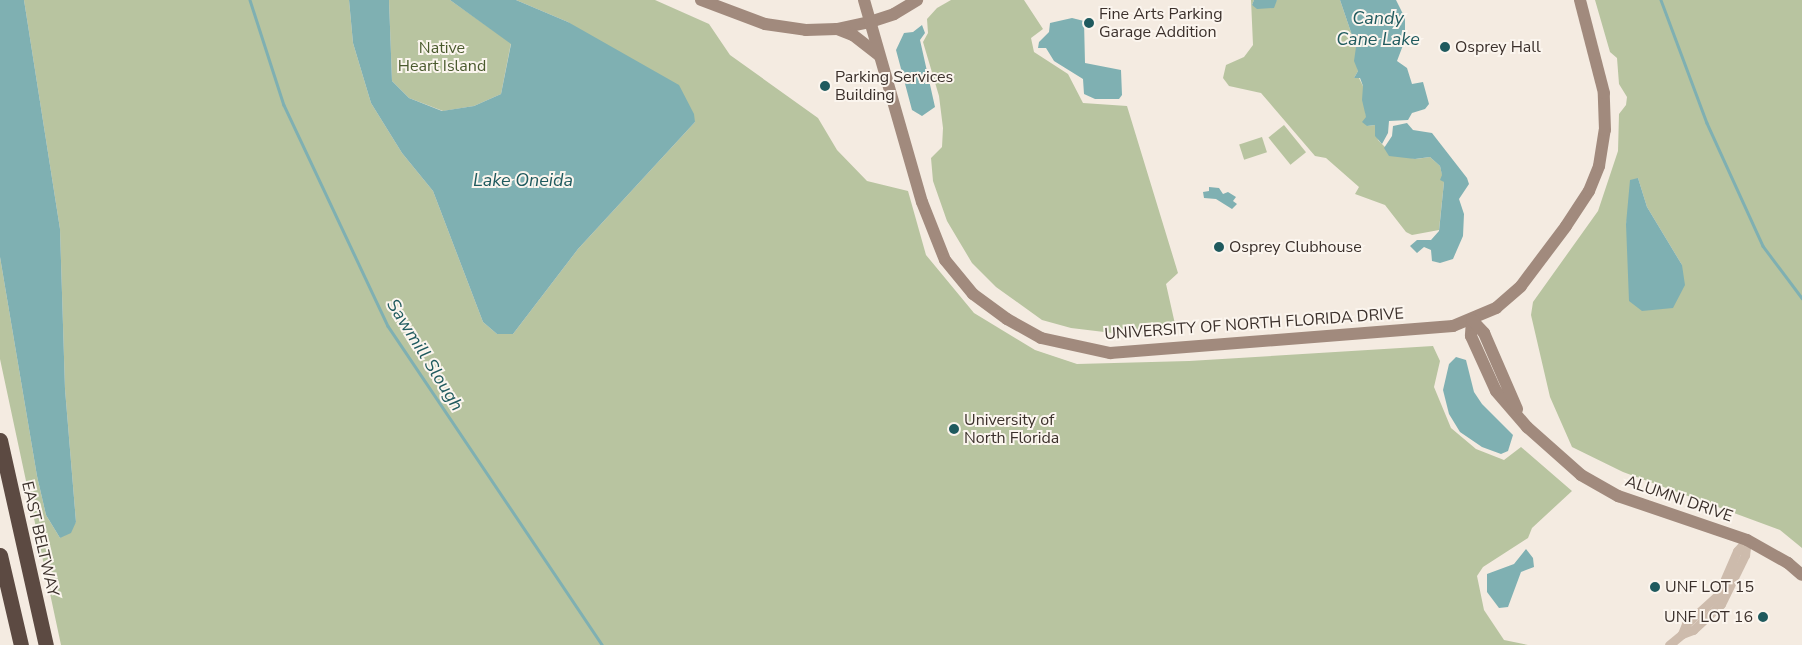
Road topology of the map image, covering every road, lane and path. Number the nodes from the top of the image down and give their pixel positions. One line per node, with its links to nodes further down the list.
1 (701, 0): 6 (street)
2 (864, 0): 5 (street, UNIVERSITY OF NORTH FLORIDA DRIVE)
3 (917, 0): 5 (street)
4 (1580, 0): 8 (street, UNIVERSITY OF NORTH FLORIDA DRIVE)
5 (870, 22): 6 (street); 7 (street, UNIVERSITY OF NORTH FLORIDA DRIVE)
6 (837, 29): 7 (street)
7 (879, 56): 8 (street, UNIVERSITY OF NORTH FLORIDA DRIVE)
8 (1472, 320): 10 (street, ALUMNI DRIVE)
9 (0, 440): 16 (highway, EAST BELTWAY)
10 (1747, 540): 12 (street, ALUMNI DRIVE); 17 (street)
11 (0, 555): 15 (highway)
12 (1802, 575)
13 (0, 597): 14 (highway)
14 (11, 645)
15 (21, 645)
16 (46, 645)
17 (1669, 645)

